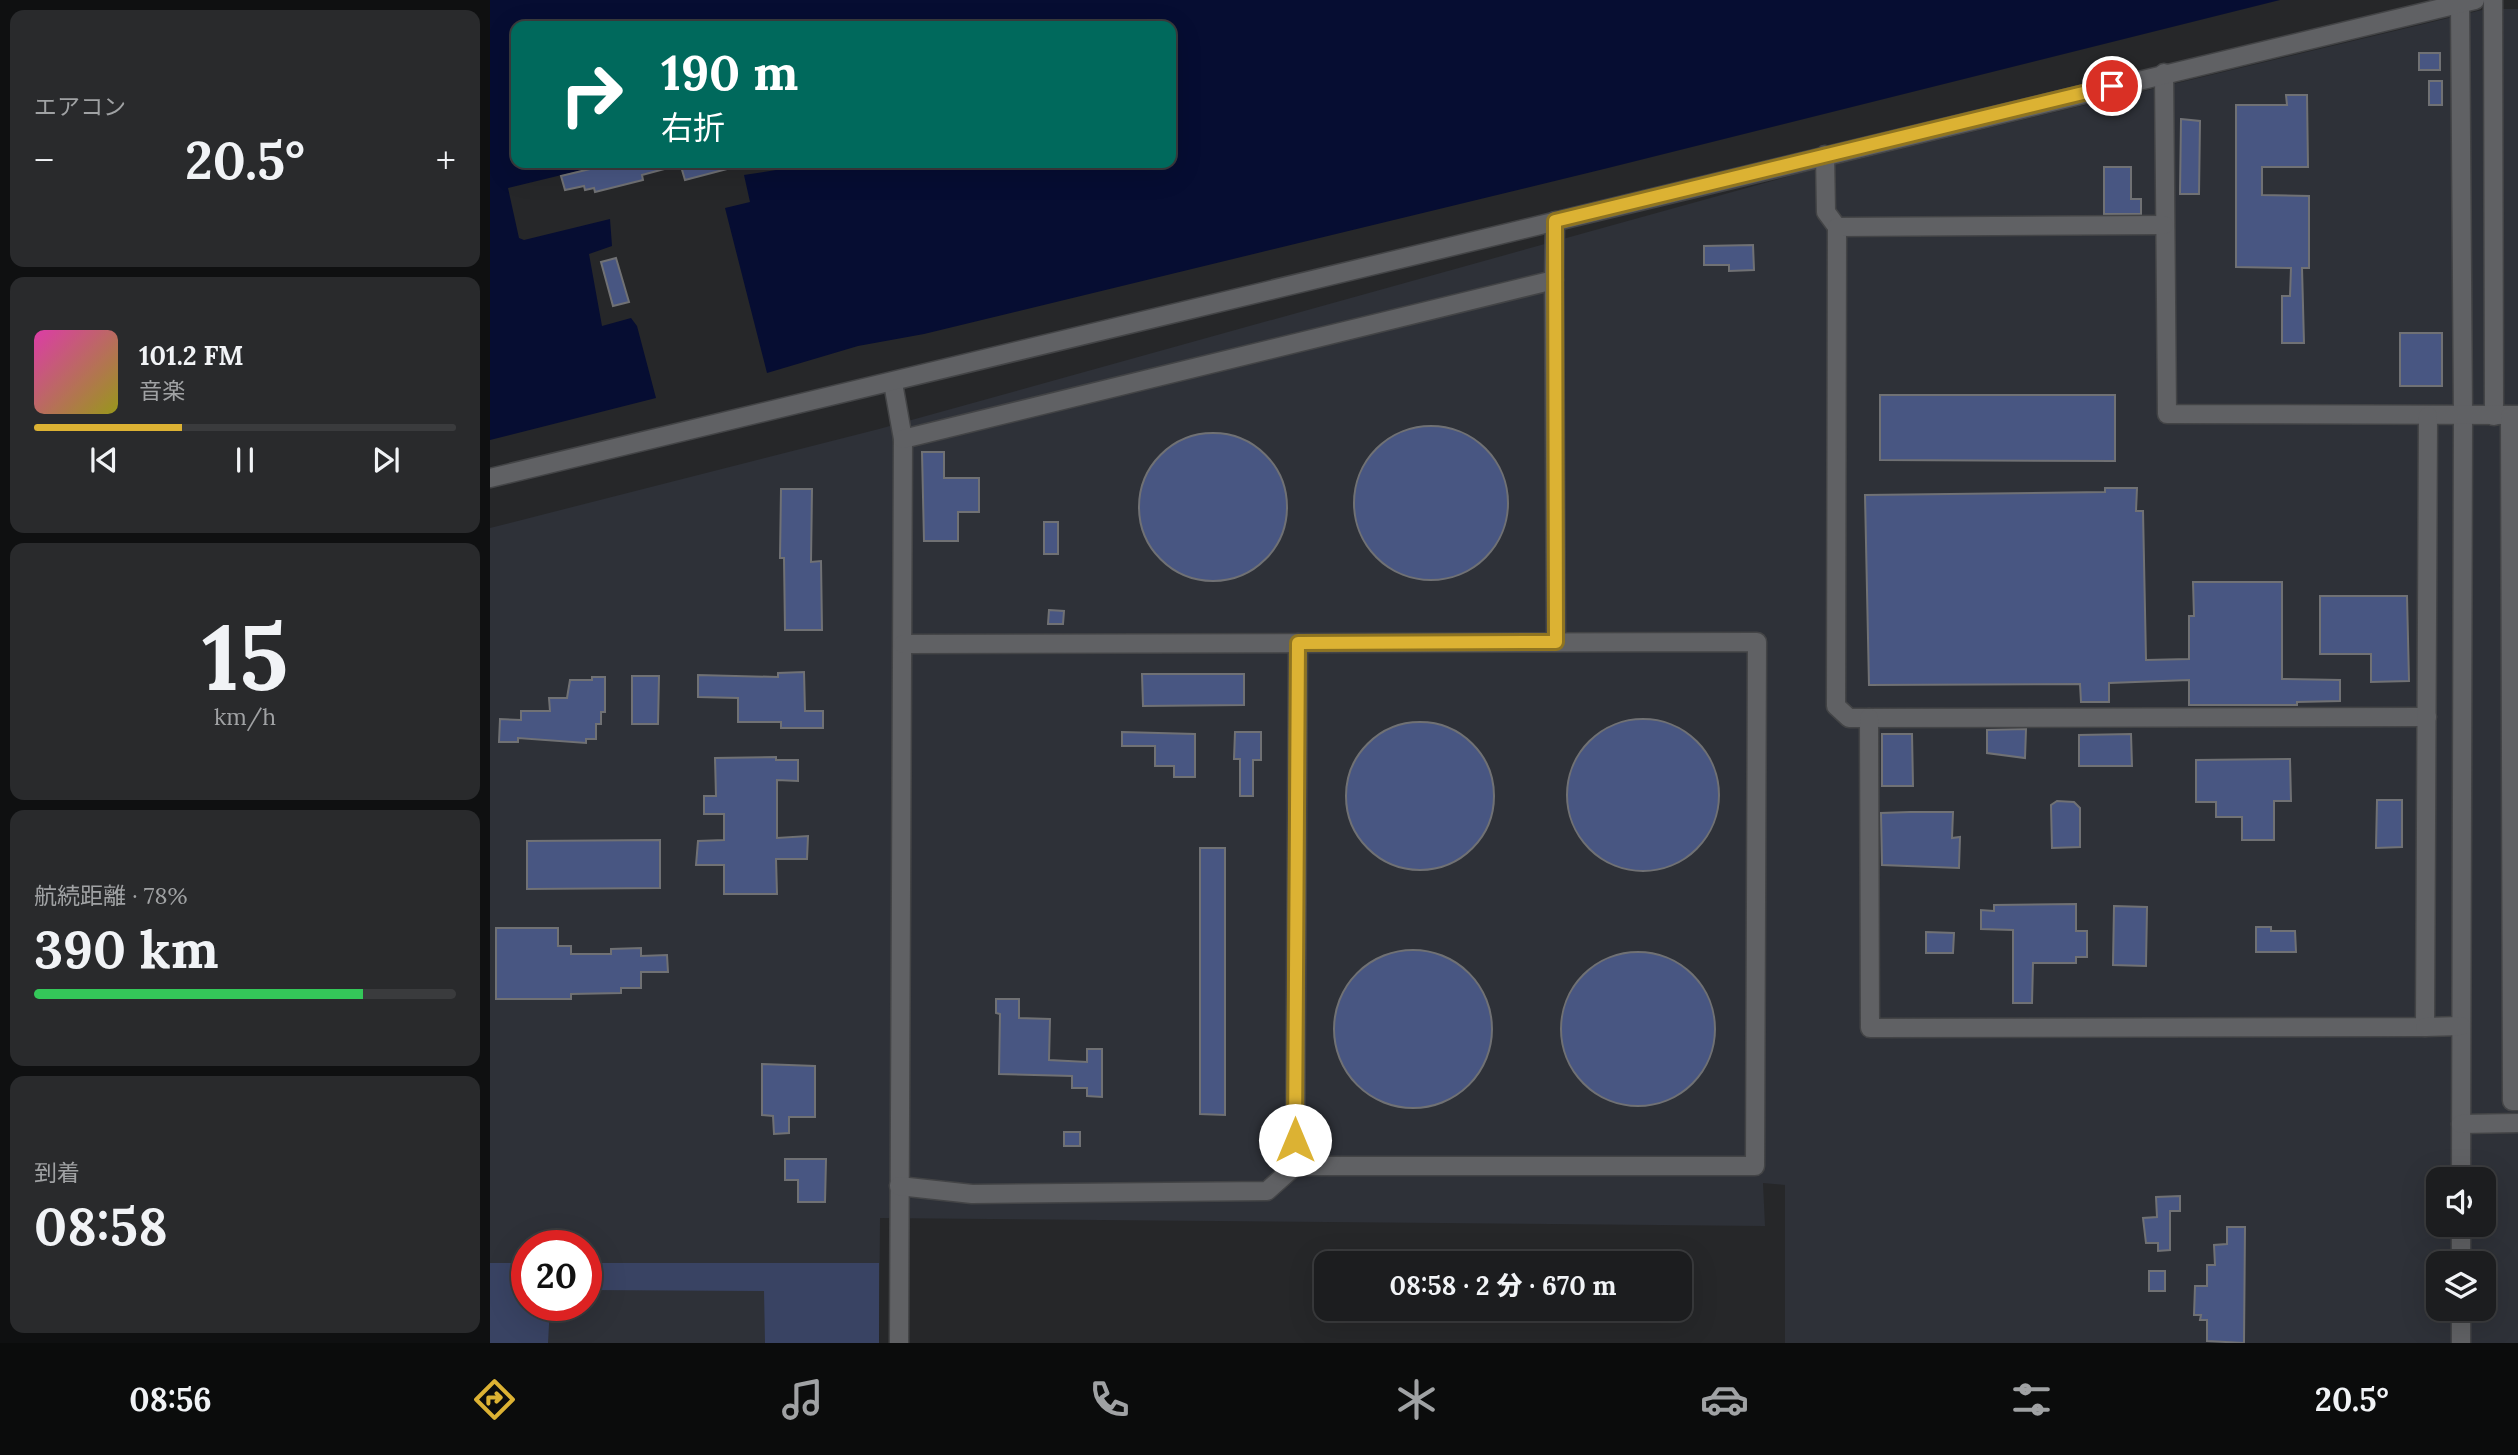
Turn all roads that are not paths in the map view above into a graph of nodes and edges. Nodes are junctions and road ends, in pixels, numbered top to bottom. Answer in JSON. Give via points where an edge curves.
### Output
{"nodes":[{"id":1,"x":2493,"y":0,"type":"edge"},
{"id":2,"x":2468,"y":1,"type":"edge"},
{"id":3,"x":2164,"y":73,"type":"junction"},
{"id":4,"x":1825,"y":155,"type":"junction"},
{"id":5,"x":1555,"y":221,"type":"junction"},
{"id":6,"x":2164,"y":225,"type":"junction"},
{"id":7,"x":1837,"y":227,"type":"junction"},
{"id":8,"x":1554,"y":279,"type":"junction"},
{"id":9,"x":893,"y":383,"type":"junction"},
{"id":10,"x":2428,"y":416,"type":"junction"},
{"id":11,"x":2463,"y":416,"type":"junction"},
{"id":12,"x":2508,"y":416,"type":"edge"},
{"id":13,"x":902,"y":439,"type":"junction"},
{"id":14,"x":490,"y":478,"type":"edge"},
{"id":15,"x":1556,"y":642,"type":"junction"},
{"id":16,"x":903,"y":643,"type":"junction"},
{"id":17,"x":1298,"y":643,"type":"junction"},
{"id":18,"x":2427,"y":717,"type":"junction"},
{"id":19,"x":1869,"y":718,"type":"junction"},
{"id":20,"x":2516,"y":718,"type":"edge"},
{"id":21,"x":2461,"y":1026,"type":"junction"},
{"id":22,"x":2425,"y":1027,"type":"junction"},
{"id":23,"x":2518,"y":1101,"type":"edge"},
{"id":24,"x":2460,"y":1124,"type":"junction"},
{"id":25,"x":2518,"y":1124,"type":"edge"},
{"id":26,"x":1295,"y":1166,"type":"junction"},
{"id":27,"x":2461,"y":1167,"type":"edge"},
{"id":28,"x":900,"y":1186,"type":"junction"},
{"id":29,"x":2461,"y":1321,"type":"edge"},
{"id":30,"x":900,"y":1343,"type":"edge"},
{"id":31,"x":2461,"y":1343,"type":"edge"}],
"edges":[{"from":1,"to":12,"type":"street"},
{"from":2,"to":3,"type":"street"},
{"from":2,"to":11,"type":"street"},
{"from":3,"to":4,"type":"street"},
{"from":3,"to":6,"type":"street"},
{"from":4,"to":5,"type":"street"},
{"from":4,"to":7,"type":"street","via":[[1826,212]]},
{"from":5,"to":8,"type":"street"},
{"from":5,"to":9,"type":"street"},
{"from":6,"to":7,"type":"street"},
{"from":6,"to":10,"type":"street","via":[[2167,414]]},
{"from":7,"to":19,"type":"street","via":[[1836,706],[1849,718]]},
{"from":8,"to":13,"type":"street"},
{"from":8,"to":15,"type":"street"},
{"from":9,"to":13,"type":"street"},
{"from":9,"to":14,"type":"street"},
{"from":10,"to":11,"type":"street"},
{"from":10,"to":18,"type":"street"},
{"from":11,"to":12,"type":"street"},
{"from":11,"to":21,"type":"street"},
{"from":12,"to":20,"type":"street"},
{"from":13,"to":16,"type":"street"},
{"from":15,"to":17,"type":"street"},
{"from":15,"to":26,"type":"street","via":[[1757,642],[1755,1166]]},
{"from":16,"to":17,"type":"street"},
{"from":16,"to":28,"type":"street"},
{"from":17,"to":26,"type":"street"},
{"from":18,"to":19,"type":"street"},
{"from":18,"to":22,"type":"street"},
{"from":19,"to":22,"type":"street","via":[[1870,1028]]},
{"from":20,"to":23,"type":"street","via":[[2512,1101]]},
{"from":21,"to":22,"type":"street"},
{"from":21,"to":24,"type":"street"},
{"from":24,"to":25,"type":"street"},
{"from":24,"to":27,"type":"street"},
{"from":26,"to":28,"type":"street","via":[[1267,1191],[972,1194]]},
{"from":28,"to":30,"type":"street"},
{"from":29,"to":31,"type":"street"}]}
